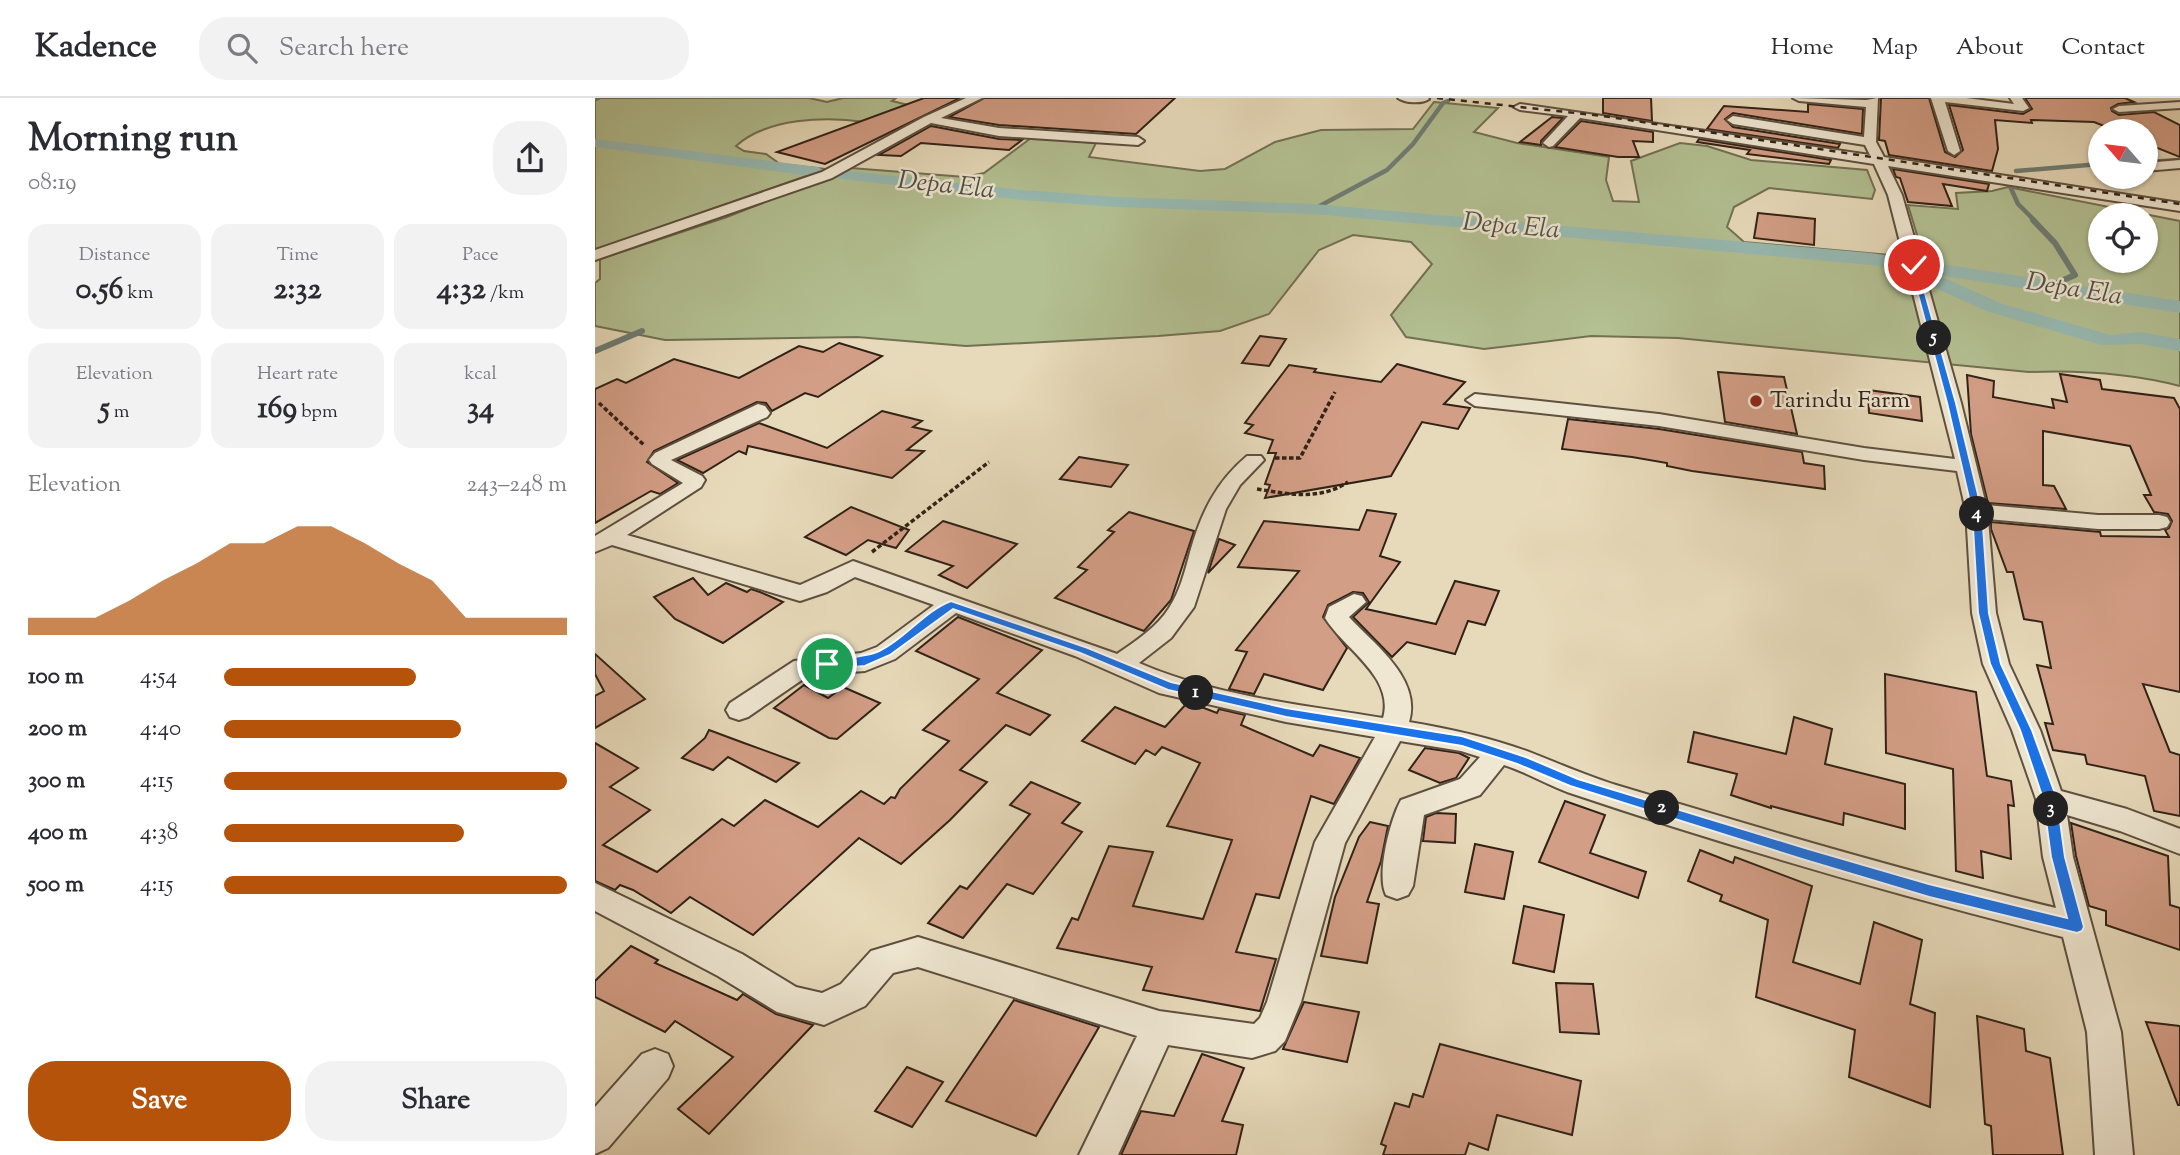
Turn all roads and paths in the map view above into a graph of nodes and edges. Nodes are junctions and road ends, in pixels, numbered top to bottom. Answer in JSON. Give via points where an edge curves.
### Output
{"nodes":[{"id":1,"x":976,"y":98,"type":"edge"},
{"id":2,"x":1404,"y":98,"type":"edge"},
{"id":3,"x":1799,"y":98,"type":"edge"},
{"id":4,"x":1423,"y":99,"type":"edge"},
{"id":5,"x":1937,"y":99,"type":"edge"},
{"id":6,"x":1872,"y":101,"type":"edge"},
{"id":7,"x":2180,"y":105,"type":"edge"},
{"id":8,"x":1520,"y":107,"type":"dead end"},
{"id":9,"x":2023,"y":108,"type":"edge"},
{"id":10,"x":2119,"y":109,"type":"dead end"},
{"id":11,"x":1577,"y":114,"type":"junction"},
{"id":12,"x":928,"y":119,"type":"junction"},
{"id":13,"x":1733,"y":120,"type":"dead end"},
{"id":14,"x":1138,"y":141,"type":"dead end"},
{"id":15,"x":1549,"y":142,"type":"dead end"},
{"id":16,"x":1870,"y":142,"type":"junction"},
{"id":17,"x":1954,"y":151,"type":"dead end"},
{"id":18,"x":1880,"y":162,"type":"junction"},
{"id":19,"x":2180,"y":164,"type":"edge"},
{"id":20,"x":2158,"y":166,"type":"edge"},
{"id":21,"x":2180,"y":207,"type":"edge"},
{"id":22,"x":595,"y":255,"type":"edge"},
{"id":23,"x":1335,"y":392,"type":"dead end"},
{"id":24,"x":1475,"y":400,"type":"dead end"},
{"id":25,"x":599,"y":403,"type":"dead end"},
{"id":26,"x":758,"y":410,"type":"dead end"},
{"id":27,"x":662,"y":457,"type":"junction"},
{"id":28,"x":1254,"y":460,"type":"joint"},
{"id":29,"x":989,"y":462,"type":"dead end"},
{"id":30,"x":1966,"y":466,"type":"junction"},
{"id":31,"x":1348,"y":482,"type":"dead end"},
{"id":32,"x":1229,"y":485,"type":"junction"},
{"id":33,"x":1977,"y":511,"type":"junction"},
{"id":34,"x":2159,"y":522,"type":"dead end"},
{"id":35,"x":602,"y":541,"type":"edge"},
{"id":36,"x":853,"y":568,"type":"junction"},
{"id":37,"x":1354,"y":602,"type":"dead end"},
{"id":38,"x":951,"y":604,"type":"junction"},
{"id":39,"x":1119,"y":665,"type":"junction"},
{"id":40,"x":739,"y":710,"type":"dead end"},
{"id":41,"x":1392,"y":731,"type":"junction"},
{"id":42,"x":1497,"y":752,"type":"junction"},
{"id":43,"x":2050,"y":799,"type":"junction"},
{"id":44,"x":2180,"y":842,"type":"edge"},
{"id":45,"x":1397,"y":886,"type":"dead end"},
{"id":46,"x":595,"y":896,"type":"edge"},
{"id":47,"x":2077,"y":927,"type":"junction"},
{"id":48,"x":1159,"y":1027,"type":"junction"},
{"id":49,"x":655,"y":1066,"type":"dead end"},
{"id":50,"x":595,"y":1135,"type":"edge"},
{"id":51,"x":1098,"y":1155,"type":"edge"},
{"id":52,"x":2114,"y":1155,"type":"edge"}],
"edges":[{"from":1,"to":12,"type":"street"},
{"from":2,"to":4,"type":"street"},
{"from":3,"to":6,"type":"street"},
{"from":5,"to":9,"type":"street"},
{"from":5,"to":17,"type":"street"},
{"from":6,"to":16,"type":"street"},
{"from":7,"to":10,"type":"street"},
{"from":8,"to":11,"type":"street"},
{"from":11,"to":15,"type":"street"},
{"from":11,"to":18,"type":"street"},
{"from":12,"to":14,"type":"street","via":[[999,132]]},
{"from":12,"to":22,"type":"street","via":[[827,175]]},
{"from":13,"to":16,"type":"street"},
{"from":16,"to":18,"type":"street"},
{"from":18,"to":21,"type":"street"},
{"from":18,"to":30,"type":"street","via":[[1895,195]]},
{"from":19,"to":20,"type":"street"},
{"from":23,"to":28,"type":"path","via":[[1300,458]]},
{"from":24,"to":30,"type":"street","via":[[1658,420]]},
{"from":25,"to":27,"type":"path","via":[[631,436]]},
{"from":26,"to":27,"type":"street","via":[[760,414]]},
{"from":27,"to":35,"type":"street","via":[[663,464],[695,480],[691,487]]},
{"from":28,"to":32,"type":"street"},
{"from":29,"to":36,"type":"path"},
{"from":30,"to":33,"type":"street"},
{"from":31,"to":32,"type":"path","via":[[1325,496]]},
{"from":32,"to":39,"type":"street","via":[[1181,608],[1155,640]]},
{"from":33,"to":34,"type":"street","via":[[2098,522]]},
{"from":33,"to":43,"type":"street","via":[[1984,613],[1996,664]]},
{"from":35,"to":36,"type":"street","via":[[800,593]]},
{"from":36,"to":38,"type":"street"},
{"from":37,"to":41,"type":"street","via":[[1336,618],[1393,684],[1400,701]]},
{"from":38,"to":39,"type":"street"},
{"from":38,"to":40,"type":"street","via":[[886,653],[865,662],[803,667]]},
{"from":39,"to":41,"type":"street","via":[[1188,691]]},
{"from":41,"to":42,"type":"street","via":[[1425,733]]},
{"from":41,"to":48,"type":"street","via":[[1330,842],[1273,1029],[1263,1039],[1252,1041]]},
{"from":42,"to":45,"type":"street","via":[[1474,785],[1458,795],[1437,797],[1411,808]]},
{"from":42,"to":47,"type":"street","via":[[1574,783],[1805,854]]},
{"from":43,"to":44,"type":"street"},
{"from":43,"to":47,"type":"street","via":[[2058,857]]},
{"from":46,"to":48,"type":"street","via":[[730,965],[789,1001],[824,1009],[853,995],[883,961],[918,952]]},
{"from":47,"to":52,"type":"street","via":[[2104,1032]]},
{"from":48,"to":51,"type":"street"},
{"from":49,"to":50,"type":"street"}]}
